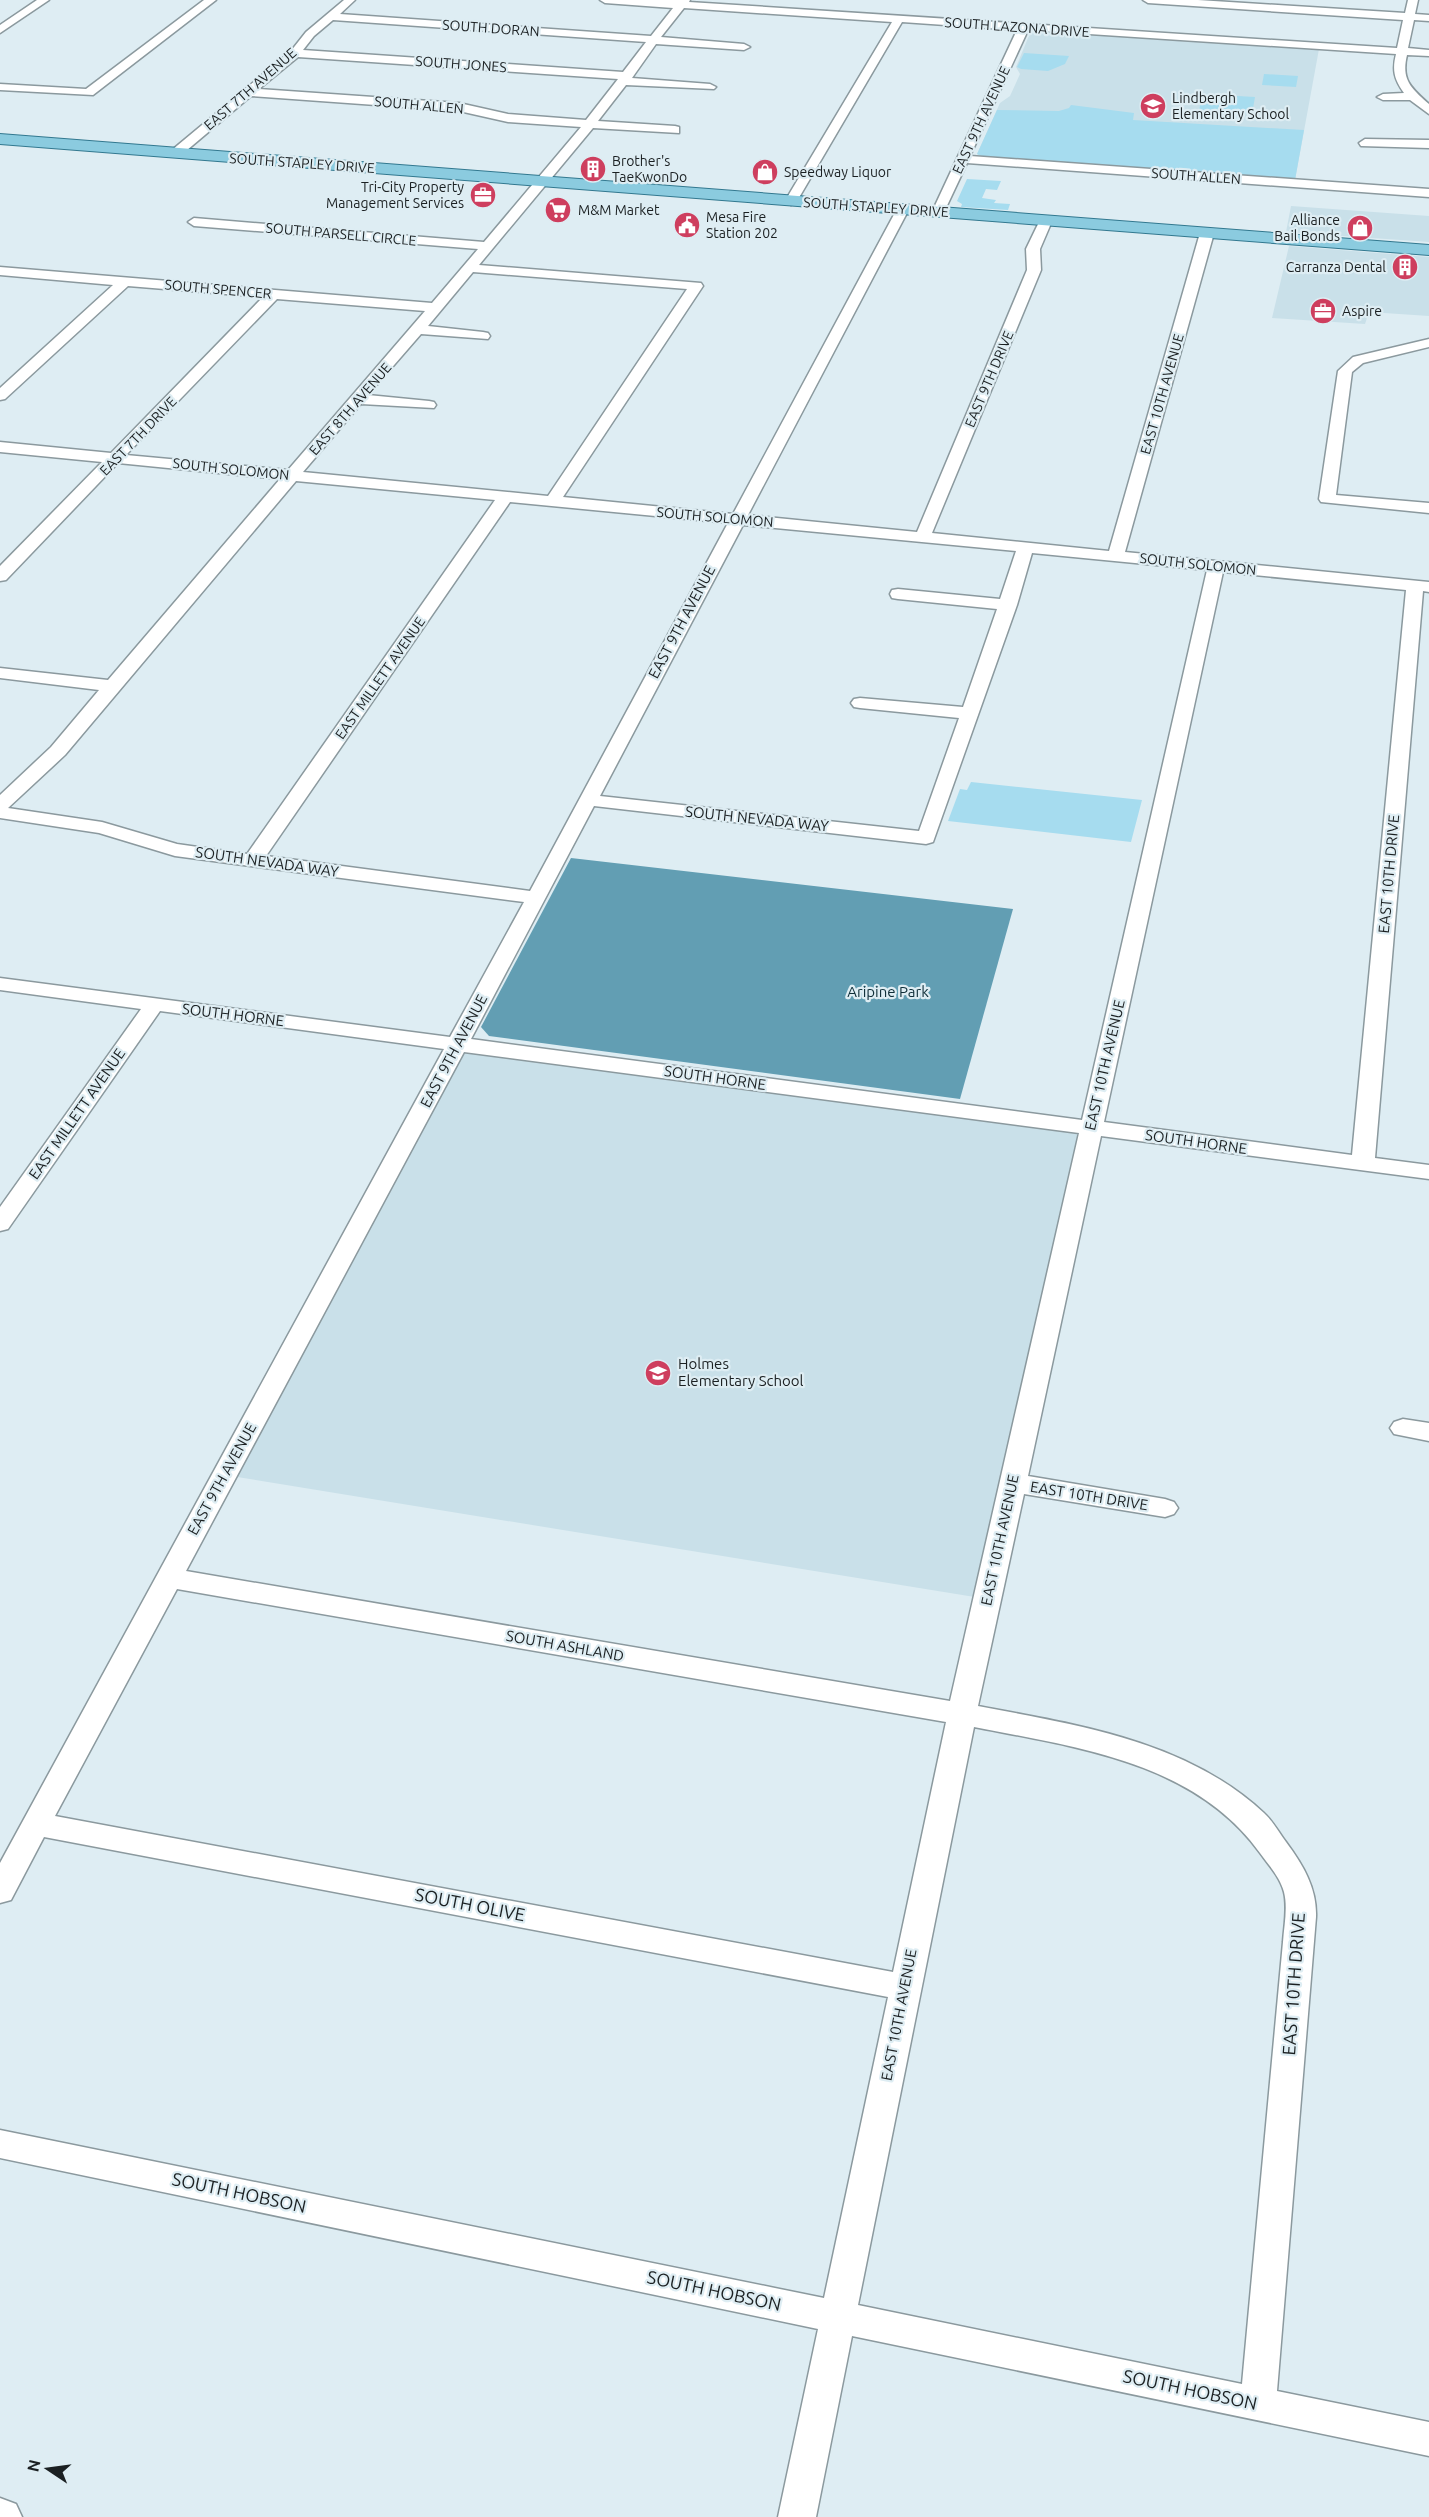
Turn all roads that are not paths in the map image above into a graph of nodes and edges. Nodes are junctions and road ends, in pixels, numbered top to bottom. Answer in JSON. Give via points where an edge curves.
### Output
{"nodes":[{"id":1,"x":44,"y":0,"type":"edge"},
{"id":2,"x":211,"y":0,"type":"edge"},
{"id":3,"x":350,"y":0,"type":"edge"},
{"id":4,"x":604,"y":0,"type":"edge"},
{"id":5,"x":1148,"y":0,"type":"edge"},
{"id":6,"x":1413,"y":0,"type":"edge"},
{"id":7,"x":683,"y":3,"type":"edge"},
{"id":8,"x":1276,"y":4,"type":"edge"},
{"id":9,"x":330,"y":17,"type":"junction"},
{"id":10,"x":1409,"y":17,"type":"junction"},
{"id":11,"x":1429,"y":18,"type":"edge"},
{"id":12,"x":899,"y":19,"type":"junction"},
{"id":13,"x":1024,"y":27,"type":"junction"},
{"id":14,"x":0,"y":30,"type":"edge"},
{"id":15,"x":651,"y":40,"type":"junction"},
{"id":16,"x":744,"y":47,"type":"dead end"},
{"id":17,"x":1402,"y":51,"type":"junction"},
{"id":18,"x":295,"y":53,"type":"junction"},
{"id":19,"x":1429,"y":53,"type":"edge"},
{"id":20,"x":626,"y":79,"type":"junction"},
{"id":21,"x":0,"y":87,"type":"edge"},
{"id":22,"x":710,"y":87,"type":"dead end"},
{"id":23,"x":248,"y":92,"type":"junction"},
{"id":24,"x":1413,"y":96,"type":"junction"},
{"id":25,"x":1383,"y":97,"type":"dead end"},
{"id":26,"x":1429,"y":110,"type":"edge"},
{"id":27,"x":590,"y":124,"type":"junction"},
{"id":28,"x":675,"y":130,"type":"dead end"},
{"id":29,"x":0,"y":139,"type":"edge"},
{"id":30,"x":1365,"y":143,"type":"dead end"},
{"id":31,"x":1429,"y":144,"type":"edge"},
{"id":32,"x":176,"y":153,"type":"junction"},
{"id":33,"x":963,"y":159,"type":"junction"},
{"id":34,"x":542,"y":181,"type":"junction"},
{"id":35,"x":1429,"y":193,"type":"edge"},
{"id":36,"x":791,"y":201,"type":"junction"},
{"id":37,"x":903,"y":209,"type":"junction"},
{"id":38,"x":938,"y":212,"type":"junction"},
{"id":39,"x":1046,"y":221,"type":"junction"},
{"id":40,"x":195,"y":222,"type":"dead end"},
{"id":41,"x":1207,"y":233,"type":"junction"},
{"id":42,"x":488,"y":246,"type":"junction"},
{"id":43,"x":1429,"y":250,"type":"edge"},
{"id":44,"x":469,"y":268,"type":"junction"},
{"id":45,"x":0,"y":271,"type":"edge"},
{"id":46,"x":125,"y":281,"type":"junction"},
{"id":47,"x":274,"y":294,"type":"junction"},
{"id":48,"x":436,"y":308,"type":"junction"},
{"id":49,"x":417,"y":329,"type":"junction"},
{"id":50,"x":483,"y":336,"type":"dead end"},
{"id":51,"x":1429,"y":343,"type":"edge"},
{"id":52,"x":0,"y":396,"type":"edge"},
{"id":53,"x":357,"y":399,"type":"junction"},
{"id":54,"x":429,"y":405,"type":"dead end"},
{"id":55,"x":0,"y":447,"type":"edge"},
{"id":56,"x":117,"y":458,"type":"junction"},
{"id":57,"x":292,"y":475,"type":"junction"},
{"id":58,"x":506,"y":496,"type":"junction"},
{"id":59,"x":553,"y":501,"type":"junction"},
{"id":60,"x":1429,"y":508,"type":"edge"},
{"id":61,"x":738,"y":519,"type":"junction"},
{"id":62,"x":923,"y":536,"type":"junction"},
{"id":63,"x":1026,"y":546,"type":"junction"},
{"id":64,"x":1116,"y":556,"type":"junction"},
{"id":65,"x":1216,"y":566,"type":"junction"},
{"id":66,"x":0,"y":576,"type":"edge"},
{"id":67,"x":1422,"y":586,"type":"edge"},
{"id":68,"x":898,"y":594,"type":"dead end"},
{"id":69,"x":1008,"y":605,"type":"junction"},
{"id":70,"x":0,"y":673,"type":"edge"},
{"id":71,"x":111,"y":686,"type":"junction"},
{"id":72,"x":860,"y":702,"type":"dead end"},
{"id":73,"x":968,"y":713,"type":"junction"},
{"id":74,"x":588,"y":800,"type":"junction"},
{"id":75,"x":0,"y":805,"type":"edge"},
{"id":76,"x":0,"y":812,"type":"edge"},
{"id":77,"x":253,"y":860,"type":"junction"},
{"id":78,"x":536,"y":898,"type":"junction"},
{"id":79,"x":0,"y":984,"type":"edge"},
{"id":80,"x":154,"y":1005,"type":"junction"},
{"id":81,"x":458,"y":1043,"type":"junction"},
{"id":82,"x":1091,"y":1128,"type":"junction"},
{"id":83,"x":1363,"y":1164,"type":"junction"},
{"id":84,"x":1429,"y":1172,"type":"edge"},
{"id":85,"x":0,"y":1224,"type":"edge"},
{"id":86,"x":1403,"y":1428,"type":"dead end"},
{"id":87,"x":1429,"y":1432,"type":"edge"},
{"id":88,"x":1013,"y":1483,"type":"junction"},
{"id":89,"x":1165,"y":1508,"type":"dead end"},
{"id":90,"x":168,"y":1578,"type":"junction"},
{"id":91,"x":962,"y":1714,"type":"junction"},
{"id":92,"x":36,"y":1824,"type":"junction"},
{"id":93,"x":0,"y":1891,"type":"edge"},
{"id":94,"x":904,"y":1987,"type":"junction"},
{"id":95,"x":0,"y":2144,"type":"edge"},
{"id":96,"x":838,"y":2317,"type":"junction"},
{"id":97,"x":1258,"y":2404,"type":"junction"},
{"id":98,"x":1429,"y":2439,"type":"edge"},
{"id":99,"x":797,"y":2517,"type":"edge"}],
"edges":[{"from":1,"to":14,"type":"street"},
{"from":2,"to":21,"type":"street","via":[[89,93]]},
{"from":3,"to":9,"type":"street","name":"EAST 7TH AVENUE"},
{"from":4,"to":7,"type":"street","name":"SOUTH LAZONA DRIVE"},
{"from":5,"to":8,"type":"street"},
{"from":6,"to":10,"type":"street"},
{"from":7,"to":12,"type":"street","name":"SOUTH LAZONA DRIVE"},
{"from":7,"to":15,"type":"street","name":"EAST 8TH AVENUE"},
{"from":8,"to":10,"type":"street"},
{"from":9,"to":15,"type":"street","name":"SOUTH DORAN"},
{"from":9,"to":18,"type":"street","name":"EAST 7TH AVENUE"},
{"from":10,"to":11,"type":"street"},
{"from":10,"to":17,"type":"street"},
{"from":12,"to":13,"type":"street","name":"SOUTH LAZONA DRIVE"},
{"from":12,"to":36,"type":"street"},
{"from":13,"to":17,"type":"street","name":"SOUTH LAZONA DRIVE"},
{"from":13,"to":33,"type":"street","name":"EAST 9TH AVENUE"},
{"from":15,"to":16,"type":"street","name":"SOUTH DORAN"},
{"from":15,"to":20,"type":"street","name":"EAST 8TH AVENUE"},
{"from":17,"to":19,"type":"street","name":"SOUTH LAZONA DRIVE"},
{"from":17,"to":24,"type":"street","via":[[1400,80]]},
{"from":18,"to":20,"type":"street","name":"SOUTH JONES"},
{"from":18,"to":23,"type":"street","name":"EAST 7TH AVENUE"},
{"from":20,"to":22,"type":"street","name":"SOUTH JONES"},
{"from":20,"to":27,"type":"street","name":"EAST 8TH AVENUE"},
{"from":23,"to":27,"type":"street","name":"SOUTH ALLEN","via":[[459,107],[508,118]]},
{"from":23,"to":32,"type":"street","name":"EAST 7TH AVENUE"},
{"from":24,"to":25,"type":"street"},
{"from":24,"to":26,"type":"street"},
{"from":27,"to":28,"type":"street","name":"SOUTH ALLEN"},
{"from":27,"to":34,"type":"street","name":"EAST 8TH AVENUE"},
{"from":29,"to":32,"type":"main road","name":"SOUTH STAPLEY DRIVE"},
{"from":30,"to":31,"type":"street"},
{"from":32,"to":34,"type":"main road","name":"SOUTH STAPLEY DRIVE"},
{"from":33,"to":35,"type":"street","name":"SOUTH ALLEN"},
{"from":33,"to":38,"type":"street","name":"EAST 9TH AVENUE"},
{"from":34,"to":36,"type":"main road","name":"SOUTH STAPLEY DRIVE"},
{"from":34,"to":42,"type":"street","name":"EAST 8TH AVENUE"},
{"from":36,"to":37,"type":"main road","name":"SOUTH STAPLEY DRIVE"},
{"from":37,"to":38,"type":"main road","name":"SOUTH STAPLEY DRIVE"},
{"from":37,"to":61,"type":"street","name":"EAST 9TH AVENUE"},
{"from":38,"to":39,"type":"main road","name":"SOUTH STAPLEY DRIVE"},
{"from":39,"to":41,"type":"main road","name":"SOUTH STAPLEY DRIVE"},
{"from":39,"to":62,"type":"street","name":"EAST 9TH DRIVE","via":[[1033,249],[1034,270]]},
{"from":40,"to":42,"type":"street","name":"SOUTH PARSELL CIRCLE"},
{"from":41,"to":43,"type":"main road","name":"SOUTH STAPLEY DRIVE"},
{"from":41,"to":64,"type":"street","name":"EAST 10TH AVENUE"},
{"from":42,"to":44,"type":"street","name":"EAST 8TH AVENUE"},
{"from":44,"to":48,"type":"street","name":"EAST 8TH AVENUE"},
{"from":44,"to":59,"type":"street","via":[[696,286]]},
{"from":45,"to":46,"type":"street","name":"SOUTH SPENCER"},
{"from":46,"to":47,"type":"street","name":"SOUTH SPENCER"},
{"from":46,"to":52,"type":"street"},
{"from":47,"to":48,"type":"street","name":"SOUTH SPENCER"},
{"from":47,"to":56,"type":"street","name":"EAST 7TH DRIVE"},
{"from":48,"to":49,"type":"street","name":"EAST 8TH AVENUE"},
{"from":49,"to":50,"type":"street"},
{"from":49,"to":53,"type":"street","name":"EAST 8TH AVENUE"},
{"from":51,"to":60,"type":"street","via":[[1358,360],[1345,371],[1327,499]]},
{"from":53,"to":54,"type":"street"},
{"from":53,"to":57,"type":"street","name":"EAST 8TH AVENUE"},
{"from":55,"to":56,"type":"street","name":"SOUTH SOLOMON"},
{"from":56,"to":57,"type":"street","name":"SOUTH SOLOMON"},
{"from":56,"to":66,"type":"street","name":"EAST 7TH DRIVE"},
{"from":57,"to":58,"type":"street","name":"SOUTH SOLOMON"},
{"from":57,"to":71,"type":"street","name":"EAST 8TH AVENUE"},
{"from":58,"to":59,"type":"street","name":"SOUTH SOLOMON"},
{"from":58,"to":77,"type":"street","name":"EAST MILLETT AVENUE"},
{"from":59,"to":61,"type":"street","name":"SOUTH SOLOMON"},
{"from":61,"to":62,"type":"street","name":"SOUTH SOLOMON"},
{"from":61,"to":74,"type":"street","name":"EAST 9TH AVENUE"},
{"from":62,"to":63,"type":"street","name":"SOUTH SOLOMON"},
{"from":63,"to":64,"type":"street","name":"SOUTH SOLOMON"},
{"from":63,"to":69,"type":"street"},
{"from":64,"to":65,"type":"street","name":"SOUTH SOLOMON"},
{"from":65,"to":67,"type":"street","name":"SOUTH SOLOMON"},
{"from":65,"to":82,"type":"street","name":"EAST 10TH AVENUE"},
{"from":67,"to":83,"type":"street","name":"EAST 10TH DRIVE"},
{"from":68,"to":69,"type":"street"},
{"from":69,"to":73,"type":"street"},
{"from":70,"to":71,"type":"street"},
{"from":71,"to":75,"type":"street","name":"EAST 8TH AVENUE","via":[[57,751]]},
{"from":72,"to":73,"type":"street"},
{"from":73,"to":74,"type":"street","name":"SOUTH NEVADA WAY","via":[[926,838]]},
{"from":74,"to":78,"type":"street","name":"EAST 9TH AVENUE"},
{"from":76,"to":77,"type":"street","name":"SOUTH NEVADA WAY","via":[[102,828],[175,850]]},
{"from":77,"to":78,"type":"street","name":"SOUTH NEVADA WAY"},
{"from":78,"to":81,"type":"street","name":"EAST 9TH AVENUE"},
{"from":79,"to":80,"type":"street","name":"SOUTH HORNE"},
{"from":80,"to":81,"type":"street","name":"SOUTH HORNE"},
{"from":80,"to":85,"type":"street","name":"EAST MILLETT AVENUE"},
{"from":81,"to":82,"type":"street","name":"SOUTH HORNE"},
{"from":81,"to":90,"type":"street","name":"EAST 9TH AVENUE"},
{"from":82,"to":83,"type":"street","name":"SOUTH HORNE"},
{"from":82,"to":88,"type":"street","name":"EAST 10TH AVENUE"},
{"from":83,"to":84,"type":"street","name":"SOUTH HORNE"},
{"from":86,"to":87,"type":"street"},
{"from":88,"to":89,"type":"street","name":"EAST 10TH DRIVE"},
{"from":88,"to":91,"type":"street","name":"EAST 10TH AVENUE"},
{"from":90,"to":91,"type":"street","name":"SOUTH ASHLAND"},
{"from":90,"to":92,"type":"street","name":"EAST 9TH AVENUE"},
{"from":91,"to":94,"type":"street","name":"EAST 10TH AVENUE"},
{"from":91,"to":97,"type":"street","name":"EAST 10TH DRIVE","via":[[1093,1739],[1168,1765],[1228,1797],[1272,1842],[1299,1892],[1299,1942]]},
{"from":92,"to":93,"type":"street","name":"EAST 9TH AVENUE"},
{"from":92,"to":94,"type":"street","name":"SOUTH OLIVE"},
{"from":94,"to":96,"type":"street","name":"EAST 10TH AVENUE"},
{"from":95,"to":96,"type":"street","name":"SOUTH HOBSON"},
{"from":96,"to":97,"type":"street","name":"SOUTH HOBSON"},
{"from":96,"to":99,"type":"street","name":"EAST 10TH AVENUE"},
{"from":97,"to":98,"type":"street","name":"SOUTH HOBSON"}]}
